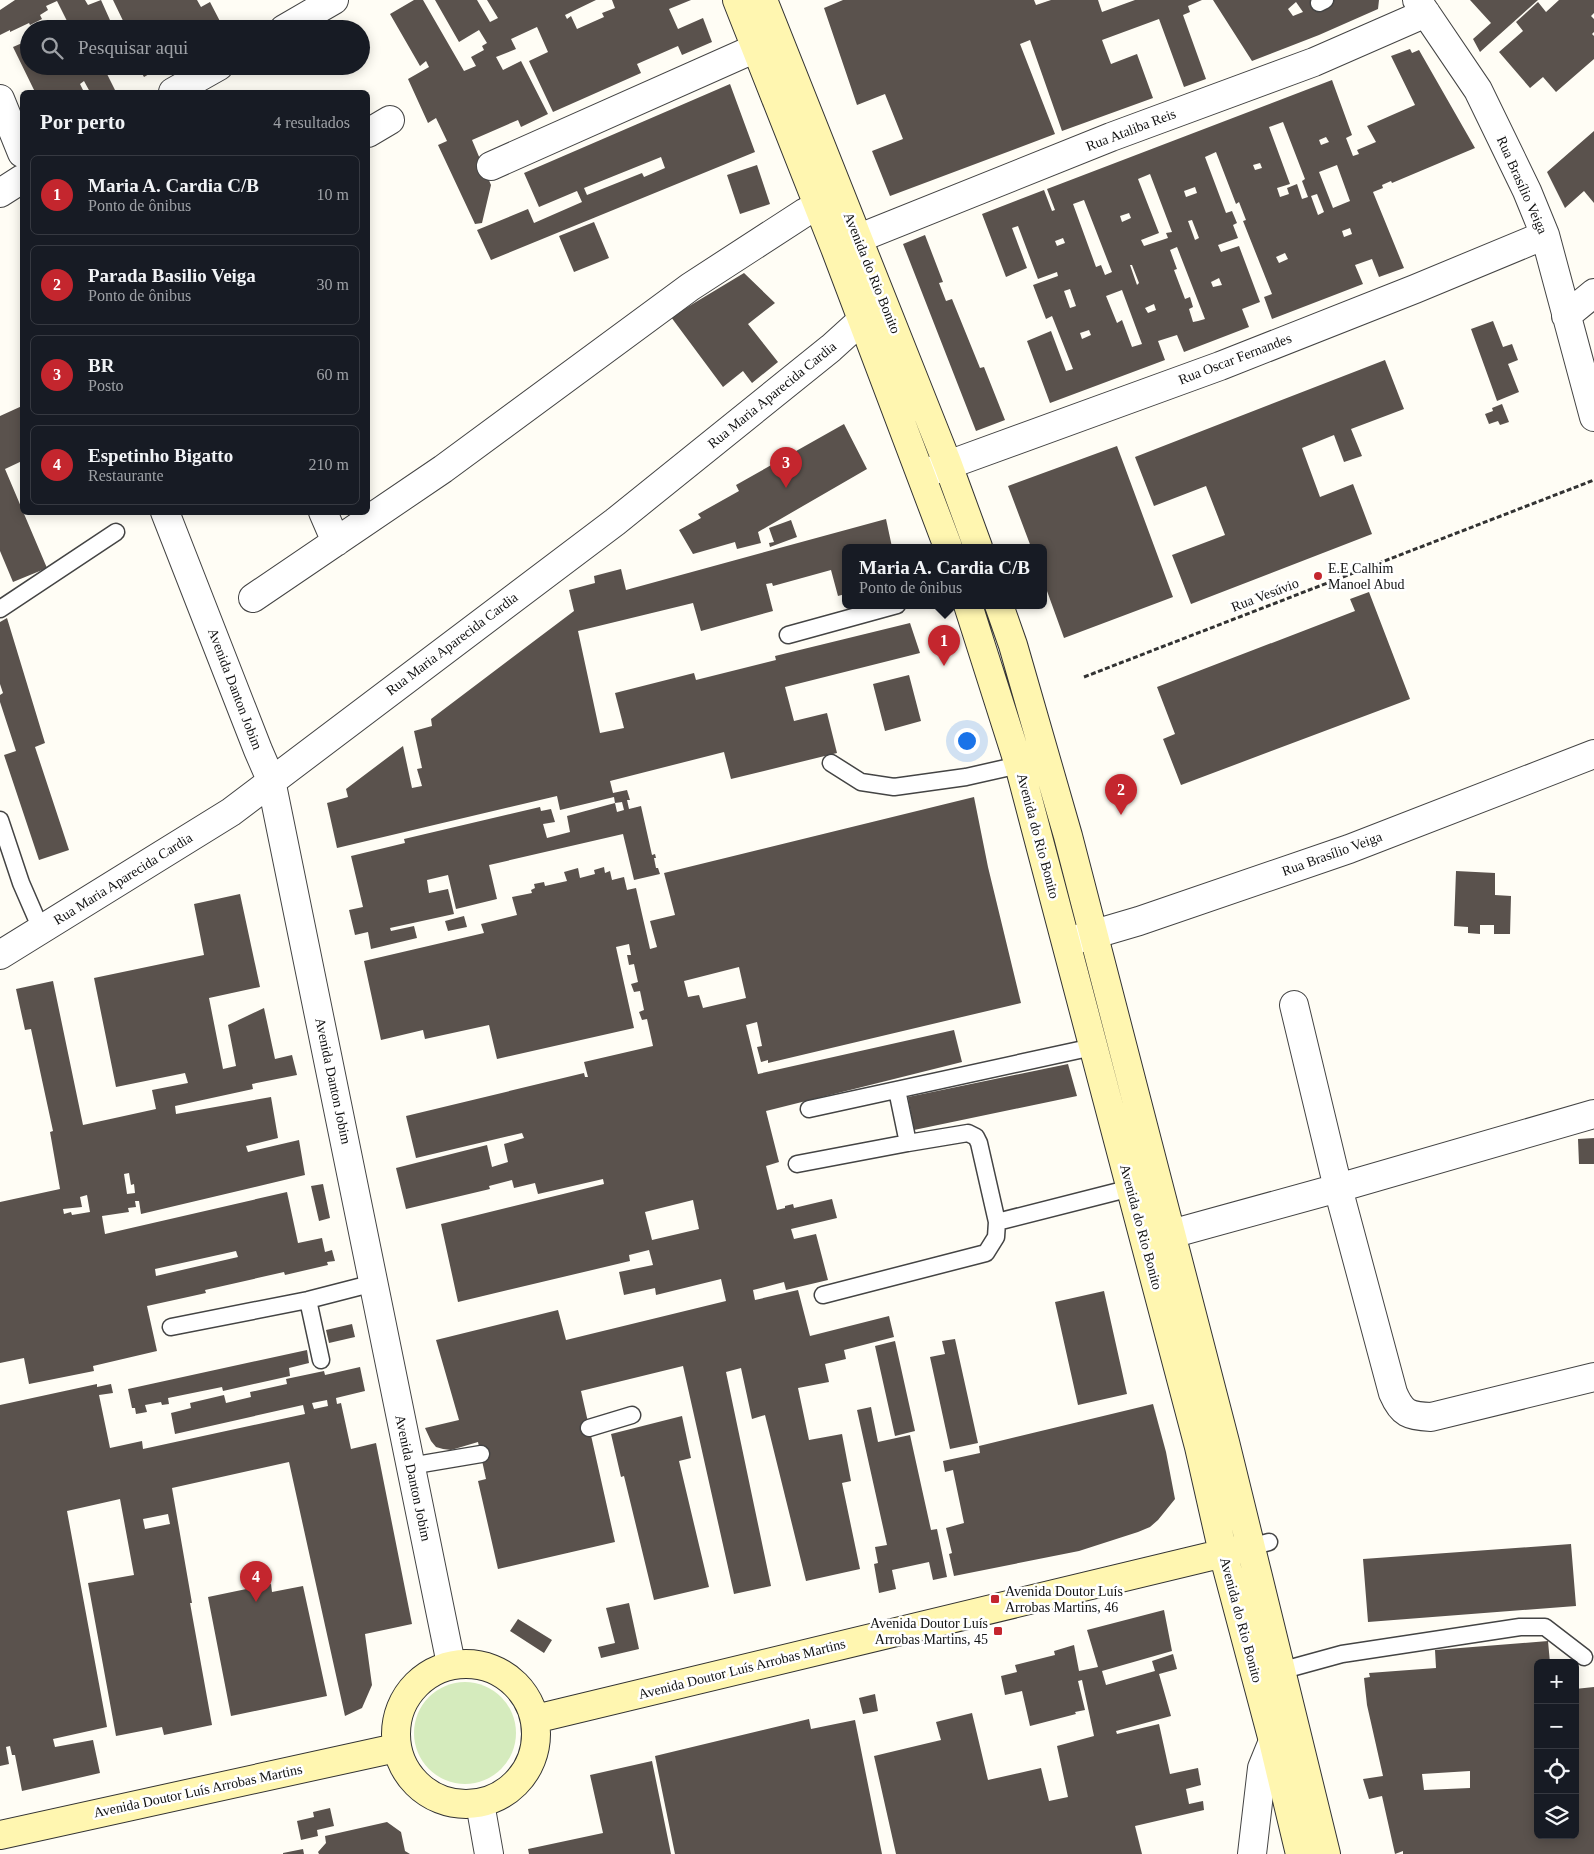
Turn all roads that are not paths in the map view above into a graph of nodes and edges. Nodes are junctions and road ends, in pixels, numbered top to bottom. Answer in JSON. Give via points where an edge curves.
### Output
{"nodes":[{"id":1,"x":334,"y":0,"type":"edge"},
{"id":2,"x":749,"y":2,"type":"edge"},
{"id":3,"x":1422,"y":6,"type":"edge"},
{"id":4,"x":300,"y":20,"type":"edge"},
{"id":5,"x":756,"y":48,"type":"junction"},
{"id":6,"x":203,"y":75,"type":"edge"},
{"id":7,"x":177,"y":90,"type":"edge"},
{"id":8,"x":0,"y":99,"type":"edge"},
{"id":9,"x":20,"y":148,"type":"edge"},
{"id":10,"x":491,"y":166,"type":"dead end"},
{"id":11,"x":20,"y":180,"type":"edge"},
{"id":12,"x":0,"y":192,"type":"edge"},
{"id":13,"x":830,"y":200,"type":"junction"},
{"id":14,"x":1545,"y":235,"type":"junction"},
{"id":15,"x":847,"y":242,"type":"junction"},
{"id":16,"x":1594,"y":293,"type":"edge"},
{"id":17,"x":874,"y":312,"type":"junction"},
{"id":18,"x":1566,"y":316,"type":"junction"},
{"id":19,"x":1594,"y":417,"type":"edge"},
{"id":20,"x":948,"y":465,"type":"junction"},
{"id":21,"x":922,"y":475,"type":"junction"},
{"id":22,"x":166,"y":515,"type":"edge"},
{"id":23,"x":324,"y":515,"type":"edge"},
{"id":24,"x":116,"y":532,"type":"dead end"},
{"id":25,"x":336,"y":542,"type":"junction"},
{"id":26,"x":947,"y":544,"type":"edge"},
{"id":27,"x":977,"y":544,"type":"edge"},
{"id":28,"x":253,"y":598,"type":"dead end"},
{"id":29,"x":0,"y":609,"type":"edge"},
{"id":30,"x":882,"y":609,"type":"edge"},
{"id":31,"x":969,"y":609,"type":"edge"},
{"id":32,"x":1000,"y":609,"type":"edge"},
{"id":33,"x":788,"y":635,"type":"dead end"},
{"id":34,"x":1594,"y":754,"type":"edge"},
{"id":35,"x":831,"y":763,"type":"dead end"},
{"id":36,"x":1020,"y":765,"type":"junction"},
{"id":37,"x":271,"y":780,"type":"junction"},
{"id":38,"x":0,"y":820,"type":"edge"},
{"id":39,"x":41,"y":930,"type":"junction"},
{"id":40,"x":1094,"y":935,"type":"junction"},
{"id":41,"x":1066,"y":942,"type":"junction"},
{"id":42,"x":0,"y":955,"type":"edge"},
{"id":43,"x":1294,"y":1005,"type":"dead end"},
{"id":44,"x":1094,"y":1047,"type":"junction"},
{"id":45,"x":897,"y":1090,"type":"junction"},
{"id":46,"x":809,"y":1109,"type":"dead end"},
{"id":47,"x":1594,"y":1114,"type":"edge"},
{"id":48,"x":908,"y":1143,"type":"junction"},
{"id":49,"x":797,"y":1164,"type":"dead end"},
{"id":50,"x":1131,"y":1188,"type":"junction"},
{"id":51,"x":1338,"y":1188,"type":"junction"},
{"id":52,"x":997,"y":1222,"type":"junction"},
{"id":53,"x":1171,"y":1234,"type":"junction"},
{"id":54,"x":374,"y":1283,"type":"junction"},
{"id":55,"x":823,"y":1295,"type":"dead end"},
{"id":56,"x":308,"y":1300,"type":"junction"},
{"id":57,"x":171,"y":1327,"type":"dead end"},
{"id":58,"x":321,"y":1360,"type":"dead end"},
{"id":59,"x":1594,"y":1377,"type":"edge"},
{"id":60,"x":632,"y":1416,"type":"dead end"},
{"id":61,"x":589,"y":1428,"type":"dead end"},
{"id":62,"x":481,"y":1454,"type":"dead end"},
{"id":63,"x":410,"y":1466,"type":"junction"},
{"id":64,"x":1259,"y":1545,"type":"junction"},
{"id":65,"x":1223,"y":1553,"type":"junction"},
{"id":66,"x":1584,"y":1657,"type":"dead end"},
{"id":67,"x":451,"y":1664,"type":"junction"},
{"id":68,"x":1280,"y":1671,"type":"junction"},
{"id":69,"x":535,"y":1719,"type":"junction"},
{"id":70,"x":1274,"y":1741,"type":"junction"},
{"id":71,"x":396,"y":1748,"type":"junction"},
{"id":72,"x":480,"y":1803,"type":"junction"},
{"id":73,"x":0,"y":1835,"type":"edge"},
{"id":74,"x":488,"y":1854,"type":"edge"},
{"id":75,"x":1252,"y":1854,"type":"edge"},
{"id":76,"x":1300,"y":1854,"type":"edge"},
{"id":77,"x":1326,"y":1854,"type":"edge"}],
"edges":[{"from":1,"to":4,"type":"street"},
{"from":2,"to":5,"type":"main road","name":"Avenida do Rio Bonito"},
{"from":2,"to":13,"type":"main road","name":"Avenida do Rio Bonito"},
{"from":3,"to":14,"type":"street","name":"Rua Brasílio Veiga","via":[[1478,90],[1528,191]]},
{"from":3,"to":15,"type":"street","name":"Rua Ataliba Reis","via":[[1314,62],[1111,137]]},
{"from":5,"to":10,"type":"street"},
{"from":5,"to":13,"type":"main road","name":"Avenida do Rio Bonito"},
{"from":6,"to":7,"type":"street"},
{"from":8,"to":9,"type":"street"},
{"from":11,"to":12,"type":"street"},
{"from":13,"to":15,"type":"main road","name":"Avenida do Rio Bonito"},
{"from":13,"to":25,"type":"street","via":[[690,288],[443,469]]},
{"from":14,"to":18,"type":"street","name":"Rua Brasílio Veiga"},
{"from":14,"to":20,"type":"street","name":"Rua Oscar Fernandes","via":[[1220,366]]},
{"from":15,"to":17,"type":"main road","name":"Avenida do Rio Bonito"},
{"from":16,"to":18,"type":"street"},
{"from":17,"to":20,"type":"main road","name":"Avenida do Rio Bonito"},
{"from":17,"to":21,"type":"main road","name":"Avenida do Rio Bonito"},
{"from":17,"to":37,"type":"street","name":"Rua Maria Aparecida Cardia","via":[[615,522]]},
{"from":18,"to":19,"type":"street","name":"Rua Brasílio Veiga"},
{"from":20,"to":21,"type":"street","name":"Rua Oscar Fernandes"},
{"from":20,"to":27,"type":"main road","name":"Avenida do Rio Bonito"},
{"from":21,"to":26,"type":"main road","name":"Avenida do Rio Bonito"},
{"from":22,"to":37,"type":"street","name":"Avenida Danton Jobim"},
{"from":23,"to":25,"type":"street"},
{"from":24,"to":29,"type":"lane"},
{"from":25,"to":28,"type":"street"},
{"from":30,"to":33,"type":"lane"},
{"from":31,"to":36,"type":"main road","name":"Avenida do Rio Bonito"},
{"from":32,"to":40,"type":"main road","name":"Avenida do Rio Bonito"},
{"from":34,"to":40,"type":"street","name":"Rua Brasílio Veiga","via":[[1349,849]]},
{"from":35,"to":36,"type":"lane","via":[[860,782],[894,787],[966,778]]},
{"from":36,"to":41,"type":"main road","name":"Avenida do Rio Bonito"},
{"from":37,"to":39,"type":"street","name":"Rua Maria Aparecida Cardia","via":[[231,812]]},
{"from":37,"to":54,"type":"street","name":"Avenida Danton Jobim"},
{"from":38,"to":39,"type":"lane"},
{"from":39,"to":42,"type":"street","name":"Rua Maria Aparecida Cardia"},
{"from":40,"to":41,"type":"street","name":"Rua Brasílio Veiga"},
{"from":40,"to":53,"type":"main road","name":"Avenida do Rio Bonito"},
{"from":41,"to":44,"type":"main road","name":"Avenida do Rio Bonito"},
{"from":43,"to":51,"type":"street"},
{"from":44,"to":45,"type":"lane"},
{"from":44,"to":50,"type":"main road","name":"Avenida do Rio Bonito"},
{"from":45,"to":46,"type":"lane"},
{"from":45,"to":48,"type":"lane"},
{"from":47,"to":51,"type":"street"},
{"from":48,"to":49,"type":"lane"},
{"from":48,"to":52,"type":"lane","via":[[968,1132],[976,1137]]},
{"from":50,"to":52,"type":"lane"},
{"from":50,"to":65,"type":"main road","name":"Avenida do Rio Bonito","via":[[1199,1446]]},
{"from":51,"to":53,"type":"street"},
{"from":51,"to":59,"type":"street","via":[[1399,1407],[1414,1416],[1431,1417]]},
{"from":52,"to":55,"type":"lane","via":[[996,1237],[986,1253]]},
{"from":53,"to":64,"type":"main road","name":"Avenida do Rio Bonito","via":[[1225,1442]]},
{"from":54,"to":56,"type":"lane"},
{"from":54,"to":63,"type":"street","name":"Avenida Danton Jobim"},
{"from":56,"to":57,"type":"lane"},
{"from":56,"to":58,"type":"lane"},
{"from":60,"to":61,"type":"lane"},
{"from":62,"to":63,"type":"lane"},
{"from":63,"to":67,"type":"street","name":"Avenida Danton Jobim"},
{"from":64,"to":65,"type":"main road","name":"Avenida Doutor Luís Arrobas Martins"},
{"from":64,"to":68,"type":"main road","name":"Avenida do Rio Bonito"},
{"from":65,"to":69,"type":"main road","name":"Avenida Doutor Luís Arrobas Martins"},
{"from":65,"to":70,"type":"main road","name":"Avenida do Rio Bonito"},
{"from":66,"to":68,"type":"lane","via":[[1545,1627],[1520,1627],[1342,1654]]},
{"from":67,"to":69,"type":"main road","via":[[474,1663],[495,1669],[514,1681],[528,1698]]},
{"from":67,"to":71,"type":"main road","via":[[431,1672],[413,1686],[401,1704],[395,1725]]},
{"from":68,"to":77,"type":"main road","name":"Avenida do Rio Bonito"},
{"from":69,"to":72,"type":"main road","via":[[536,1741],[531,1763],[518,1781],[501,1795]]},
{"from":70,"to":75,"type":"street","via":[[1262,1768]]},
{"from":70,"to":76,"type":"main road","name":"Avenida do Rio Bonito"},
{"from":71,"to":72,"type":"main road","via":[[404,1768],[417,1786],[436,1798],[457,1804]]},
{"from":71,"to":73,"type":"main road","name":"Avenida Doutor Luís Arrobas Martins"},
{"from":72,"to":74,"type":"street"}]}
